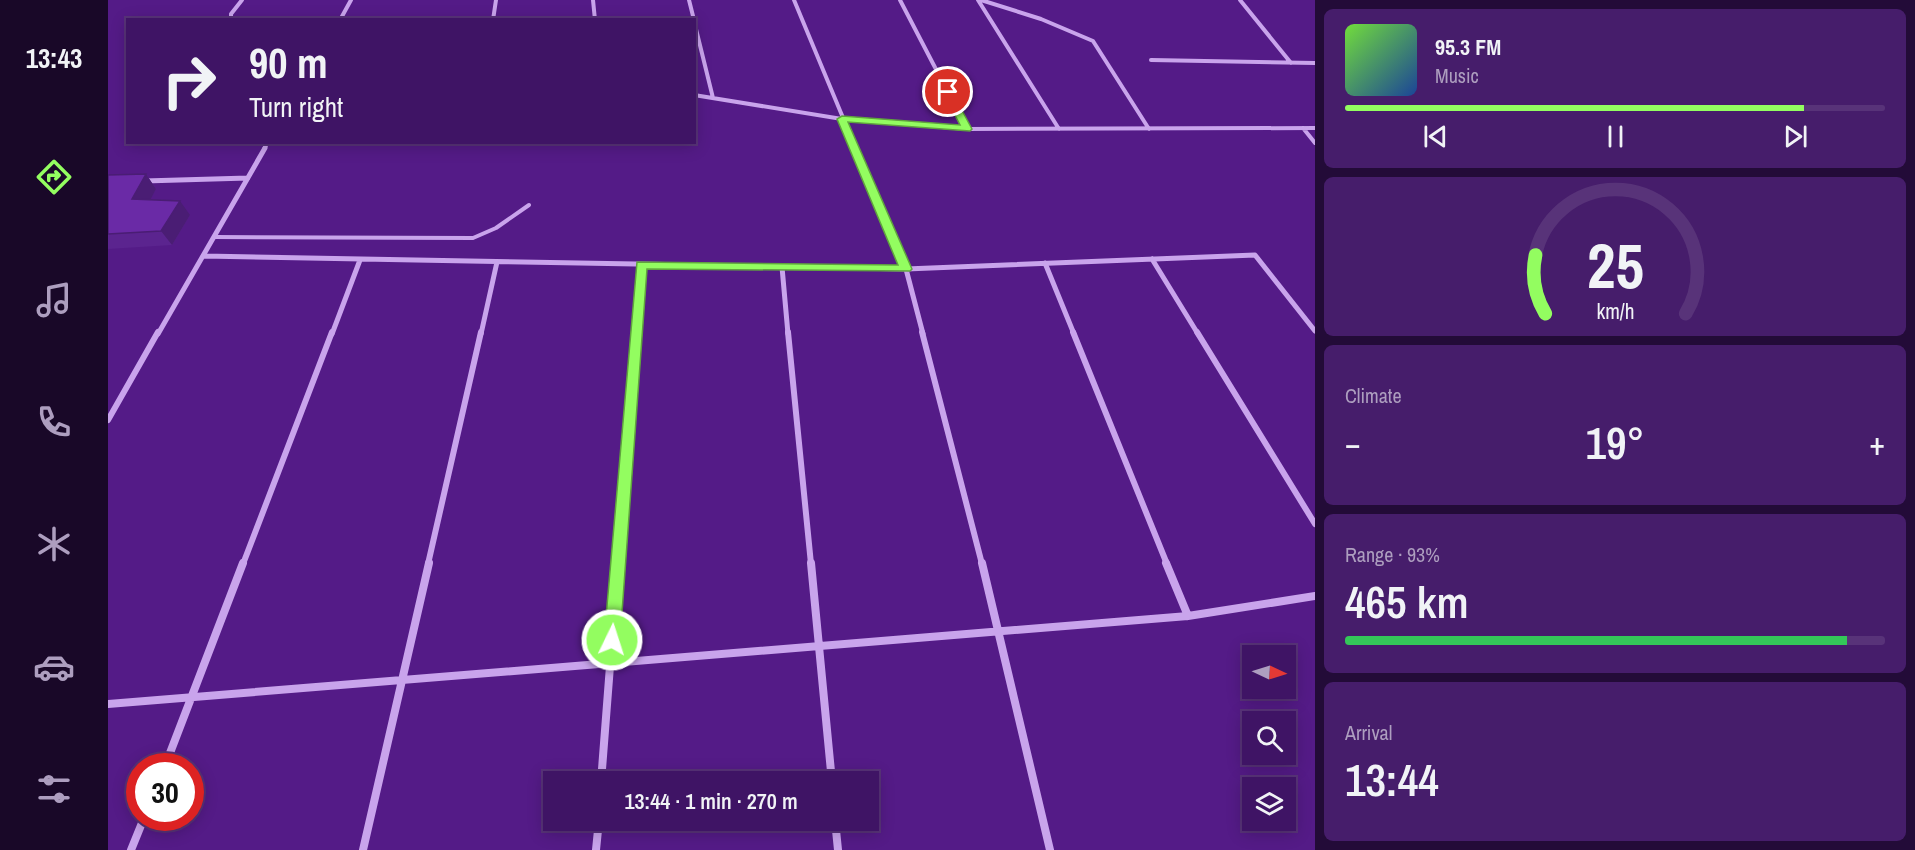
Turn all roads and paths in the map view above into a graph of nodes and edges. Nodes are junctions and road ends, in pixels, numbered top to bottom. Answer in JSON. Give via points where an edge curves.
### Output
{"nodes":[{"id":1,"x":242,"y":0,"type":"edge"},
{"id":2,"x":351,"y":0,"type":"edge"},
{"id":3,"x":496,"y":0,"type":"edge"},
{"id":4,"x":593,"y":0,"type":"edge"},
{"id":5,"x":689,"y":0,"type":"edge"},
{"id":6,"x":794,"y":0,"type":"edge"},
{"id":7,"x":900,"y":0,"type":"edge"},
{"id":8,"x":979,"y":0,"type":"edge"},
{"id":9,"x":1240,"y":0,"type":"edge"},
{"id":10,"x":231,"y":18,"type":"edge"},
{"id":11,"x":341,"y":18,"type":"edge"},
{"id":12,"x":493,"y":18,"type":"edge"},
{"id":13,"x":595,"y":18,"type":"edge"},
{"id":14,"x":694,"y":18,"type":"edge"},
{"id":15,"x":696,"y":28,"type":"edge"},
{"id":16,"x":1151,"y":60,"type":"dead end"},
{"id":17,"x":1292,"y":63,"type":"junction"},
{"id":18,"x":1315,"y":63,"type":"edge"},
{"id":19,"x":696,"y":94,"type":"edge"},
{"id":20,"x":713,"y":98,"type":"junction"},
{"id":21,"x":842,"y":119,"type":"junction"},
{"id":22,"x":1304,"y":128,"type":"junction"},
{"id":23,"x":1315,"y":128,"type":"edge"},
{"id":24,"x":967,"y":129,"type":"junction"},
{"id":25,"x":1059,"y":129,"type":"junction"},
{"id":26,"x":1149,"y":129,"type":"junction"},
{"id":27,"x":1315,"y":143,"type":"edge"},
{"id":28,"x":267,"y":144,"type":"edge"},
{"id":29,"x":248,"y":178,"type":"junction"},
{"id":30,"x":131,"y":182,"type":"edge"},
{"id":31,"x":529,"y":205,"type":"dead end"},
{"id":32,"x":215,"y":237,"type":"junction"},
{"id":33,"x":204,"y":256,"type":"junction"},
{"id":34,"x":1152,"y":259,"type":"junction"},
{"id":35,"x":360,"y":260,"type":"junction"},
{"id":36,"x":497,"y":262,"type":"junction"},
{"id":37,"x":1045,"y":263,"type":"junction"},
{"id":38,"x":642,"y":265,"type":"junction"},
{"id":39,"x":782,"y":267,"type":"junction"},
{"id":40,"x":906,"y":269,"type":"junction"},
{"id":41,"x":1315,"y":331,"type":"edge"},
{"id":42,"x":108,"y":420,"type":"edge"},
{"id":43,"x":1315,"y":524,"type":"edge"},
{"id":44,"x":1315,"y":596,"type":"edge"},
{"id":45,"x":1188,"y":616,"type":"junction"},
{"id":46,"x":1000,"y":632,"type":"junction"},
{"id":47,"x":819,"y":647,"type":"junction"},
{"id":48,"x":610,"y":663,"type":"junction"},
{"id":49,"x":404,"y":680,"type":"junction"},
{"id":50,"x":193,"y":697,"type":"junction"},
{"id":51,"x":108,"y":704,"type":"edge"},
{"id":52,"x":170,"y":753,"type":"edge"},
{"id":53,"x":602,"y":771,"type":"edge"},
{"id":54,"x":831,"y":771,"type":"edge"},
{"id":55,"x":139,"y":831,"type":"edge"},
{"id":56,"x":597,"y":831,"type":"edge"},
{"id":57,"x":836,"y":831,"type":"edge"},
{"id":58,"x":131,"y":850,"type":"edge"},
{"id":59,"x":363,"y":850,"type":"edge"},
{"id":60,"x":596,"y":850,"type":"edge"},
{"id":61,"x":838,"y":850,"type":"edge"},
{"id":62,"x":1050,"y":850,"type":"edge"}],
"edges":[{"from":1,"to":10,"type":"street"},
{"from":2,"to":11,"type":"street"},
{"from":3,"to":12,"type":"street"},
{"from":4,"to":13,"type":"street"},
{"from":5,"to":14,"type":"street"},
{"from":6,"to":21,"type":"street"},
{"from":7,"to":24,"type":"street"},
{"from":8,"to":25,"type":"street"},
{"from":8,"to":26,"type":"street","via":[[1041,19],[1093,41]]},
{"from":9,"to":17,"type":"street"},
{"from":15,"to":20,"type":"street"},
{"from":16,"to":17,"type":"street"},
{"from":17,"to":18,"type":"street"},
{"from":19,"to":20,"type":"street"},
{"from":20,"to":21,"type":"street"},
{"from":21,"to":24,"type":"street"},
{"from":21,"to":40,"type":"street"},
{"from":22,"to":23,"type":"street"},
{"from":22,"to":26,"type":"street"},
{"from":22,"to":27,"type":"street"},
{"from":24,"to":25,"type":"street"},
{"from":25,"to":26,"type":"street"},
{"from":28,"to":29,"type":"street"},
{"from":29,"to":30,"type":"street"},
{"from":29,"to":32,"type":"street"},
{"from":31,"to":32,"type":"lane","via":[[508,222],[473,238]]},
{"from":32,"to":33,"type":"street"},
{"from":33,"to":35,"type":"street"},
{"from":33,"to":42,"type":"street"},
{"from":34,"to":37,"type":"street"},
{"from":34,"to":41,"type":"street","via":[[1255,255]]},
{"from":34,"to":43,"type":"street"},
{"from":35,"to":36,"type":"street"},
{"from":35,"to":50,"type":"street"},
{"from":36,"to":38,"type":"street"},
{"from":36,"to":49,"type":"street"},
{"from":37,"to":40,"type":"street"},
{"from":37,"to":45,"type":"street"},
{"from":38,"to":39,"type":"street"},
{"from":38,"to":48,"type":"street"},
{"from":39,"to":40,"type":"street"},
{"from":39,"to":47,"type":"street"},
{"from":40,"to":46,"type":"street"},
{"from":44,"to":45,"type":"street"},
{"from":45,"to":46,"type":"street"},
{"from":46,"to":47,"type":"street"},
{"from":46,"to":62,"type":"street"},
{"from":47,"to":48,"type":"street"},
{"from":47,"to":54,"type":"street"},
{"from":48,"to":49,"type":"street"},
{"from":48,"to":53,"type":"street"},
{"from":49,"to":50,"type":"street"},
{"from":49,"to":59,"type":"street"},
{"from":50,"to":51,"type":"street"},
{"from":50,"to":52,"type":"street"},
{"from":55,"to":58,"type":"street"},
{"from":56,"to":60,"type":"street"},
{"from":57,"to":61,"type":"street"}]}
